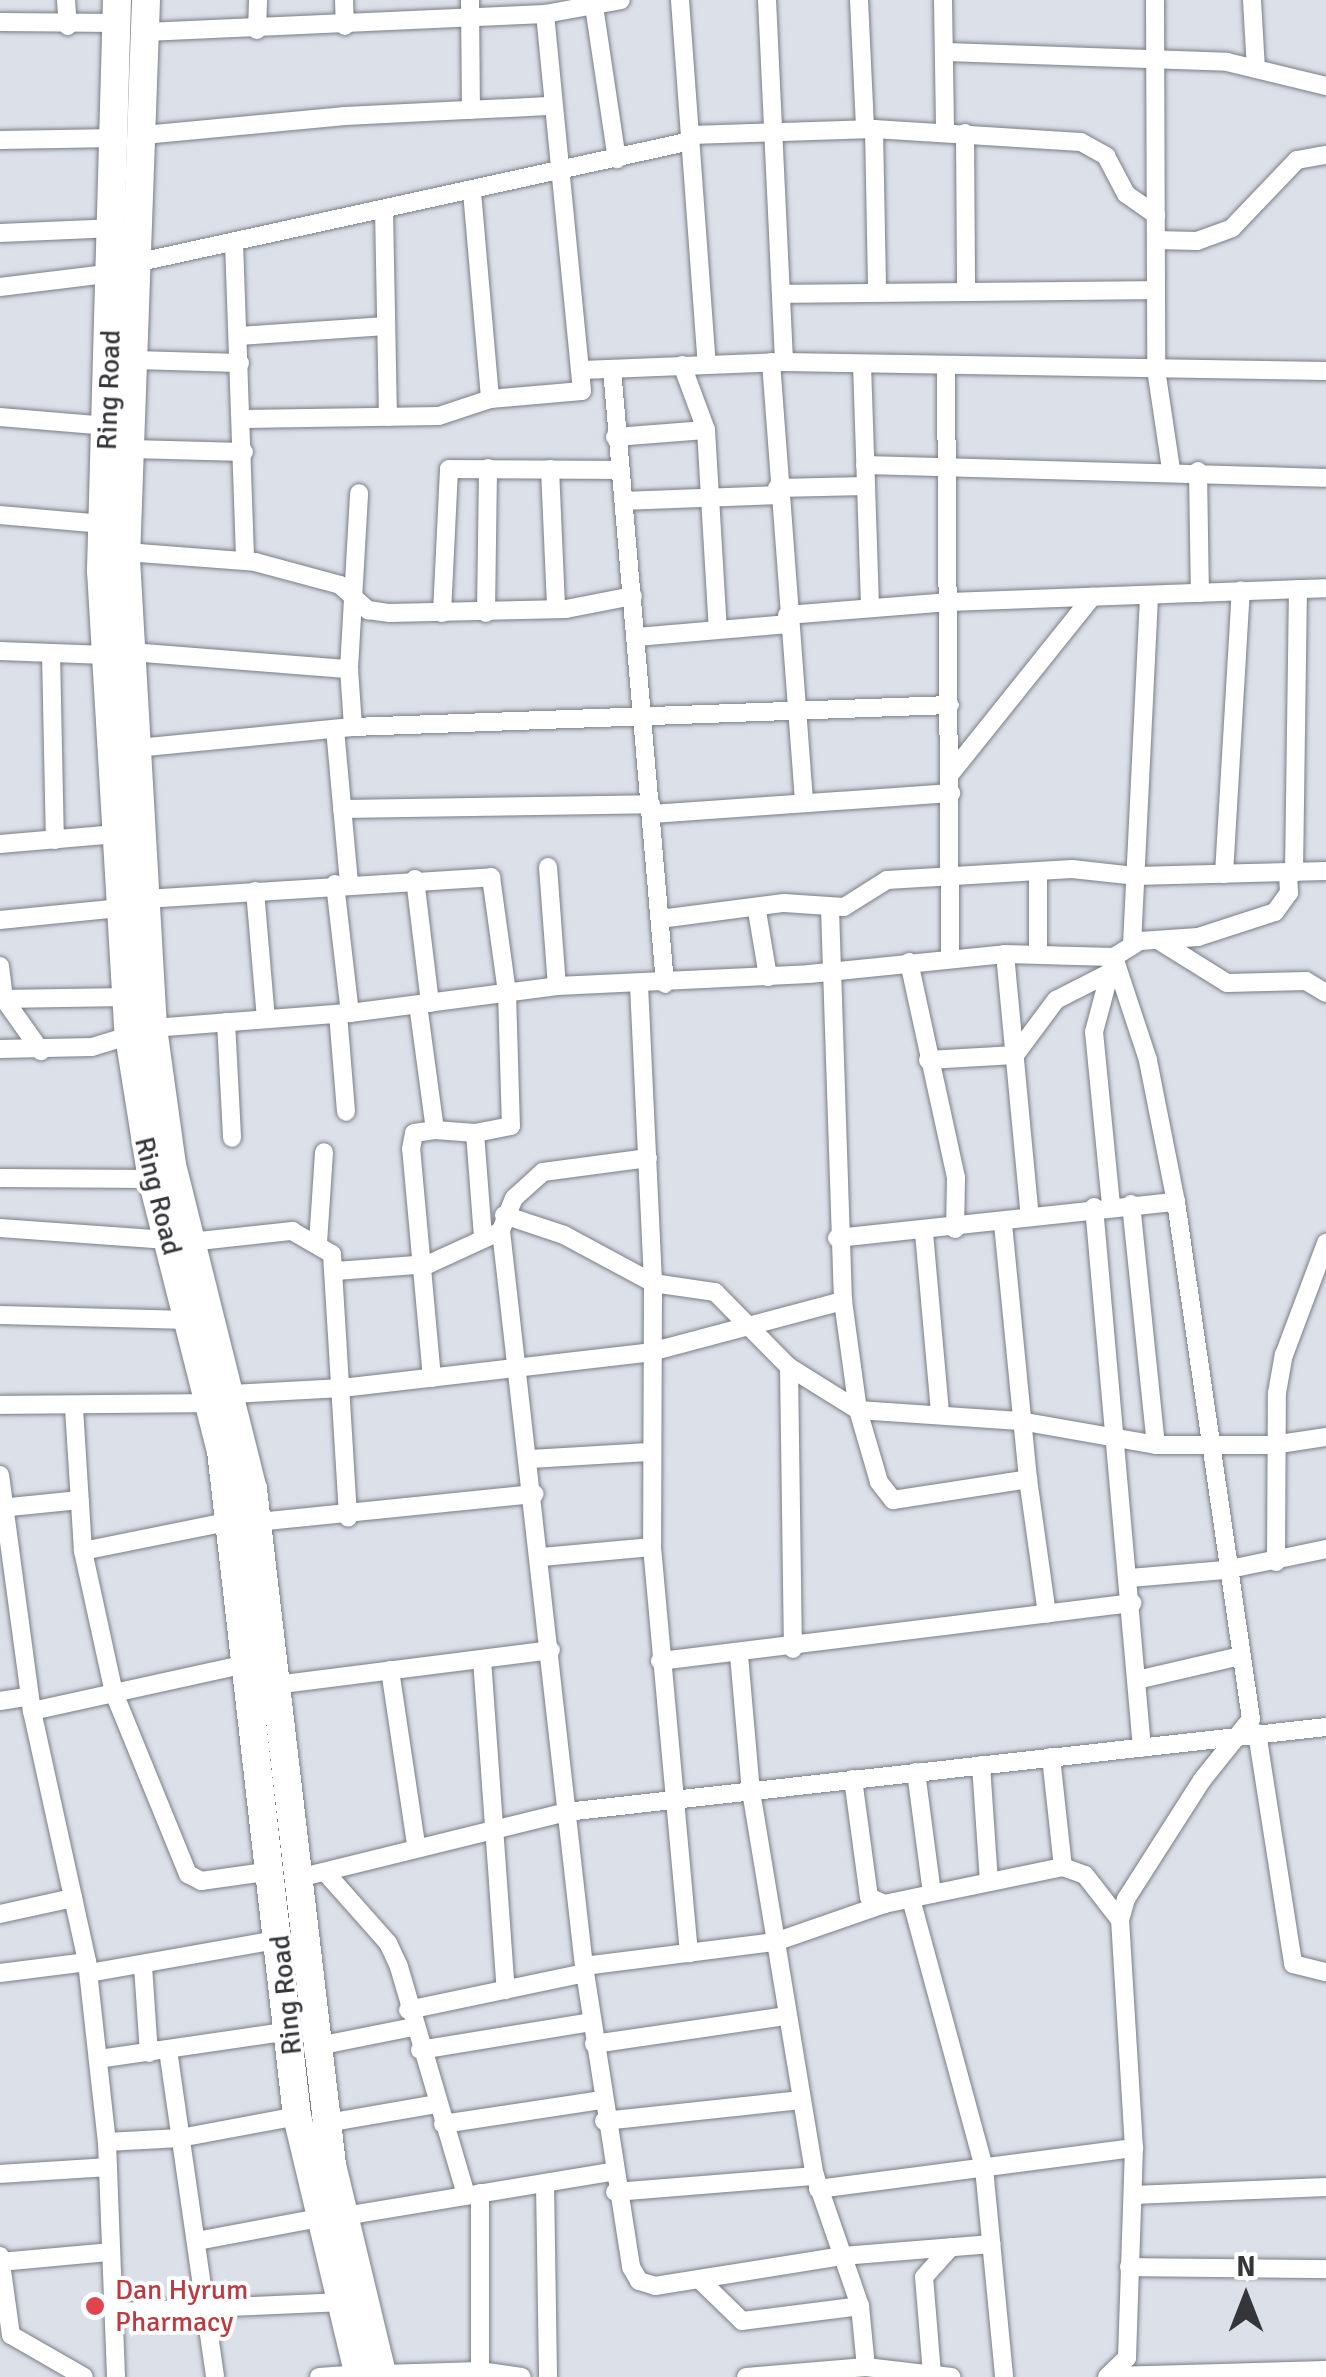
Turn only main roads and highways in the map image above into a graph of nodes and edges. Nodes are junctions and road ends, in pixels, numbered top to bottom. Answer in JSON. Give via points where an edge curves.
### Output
{"nodes":[{"id":1,"x":146,"y":0,"type":"edge"},
{"id":2,"x":118,"y":12,"type":"edge"},
{"id":3,"x":130,"y":136,"type":"junction"},
{"id":4,"x":127,"y":268,"type":"junction"},
{"id":5,"x":119,"y":654,"type":"junction"},
{"id":6,"x":134,"y":903,"type":"junction"},
{"id":7,"x":141,"y":1032,"type":"junction"},
{"id":8,"x":179,"y":1241,"type":"junction"},
{"id":9,"x":222,"y":1398,"type":"junction"},
{"id":10,"x":245,"y":1521,"type":"junction"},
{"id":11,"x":299,"y":1874,"type":"junction"},
{"id":12,"x":332,"y":2217,"type":"junction"},
{"id":13,"x":371,"y":2376,"type":"edge"}],
"edges":[{"from":1,"to":3,"type":"main road","name":"Ring Road"},
{"from":2,"to":3,"type":"main road","name":"Ring Road"},
{"from":3,"to":4,"type":"main road","name":"Ring Road"},
{"from":3,"to":4,"type":"main road","name":"Ring Road","via":[[116,228]]},
{"from":4,"to":5,"type":"main road","name":"Ring Road","via":[[135,360]]},
{"from":4,"to":5,"type":"main road","name":"Ring Road","via":[[103,524]]},
{"from":5,"to":6,"type":"main road","name":"Ring Road","via":[[137,748]]},
{"from":5,"to":6,"type":"main road","name":"Ring Road","via":[[117,834]]},
{"from":6,"to":7,"type":"main road","name":"Ring Road"},
{"from":6,"to":7,"type":"main road","name":"Ring Road","via":[[126,996]]},
{"from":7,"to":8,"type":"main road","name":"Ring Road"},
{"from":7,"to":8,"type":"main road","name":"Ring Road","via":[[152,1179]]},
{"from":8,"to":9,"type":"main road","name":"Ring Road"},
{"from":8,"to":9,"type":"main road","name":"Ring Road","via":[[189,1320]]},
{"from":9,"to":10,"type":"main road","name":"Ring Road"},
{"from":10,"to":11,"type":"main road","name":"Ring Road"},
{"from":10,"to":11,"type":"main road","name":"Ring Road","via":[[250,1663]]},
{"from":11,"to":12,"type":"main road","name":"Ring Road"},
{"from":11,"to":12,"type":"main road","name":"Ring Road","via":[[281,1939],[297,2116]]},
{"from":12,"to":13,"type":"main road","name":"Ring Road"},
{"from":12,"to":13,"type":"main road","name":"Ring Road","via":[[341,2302]]}]}
